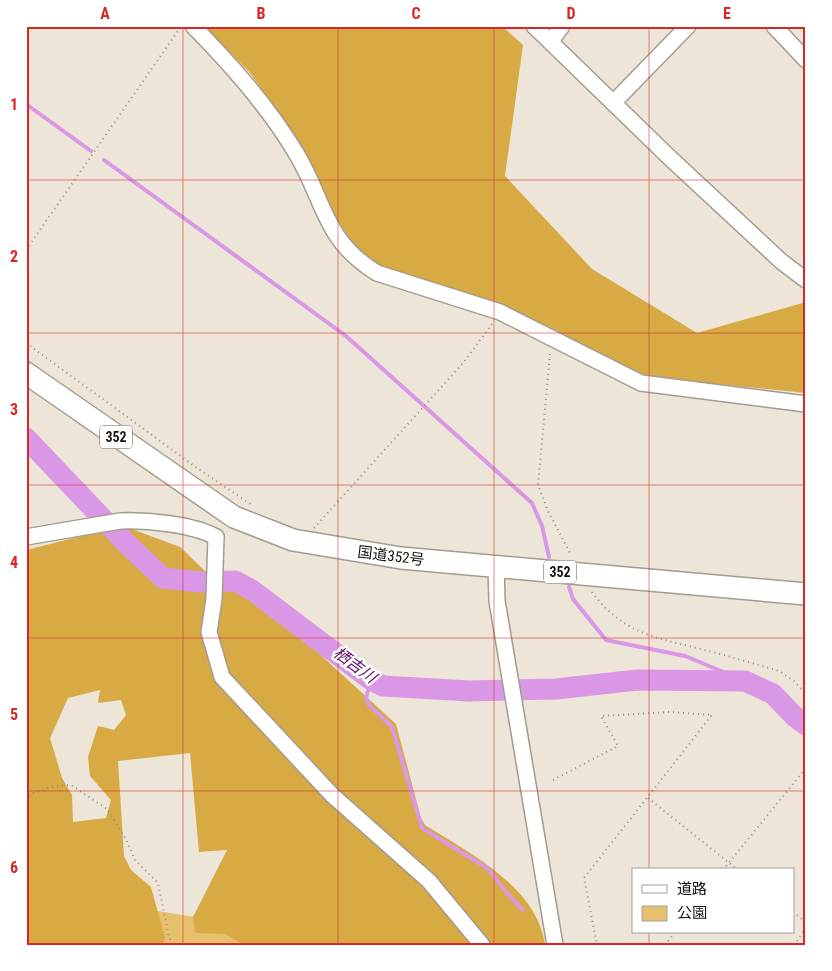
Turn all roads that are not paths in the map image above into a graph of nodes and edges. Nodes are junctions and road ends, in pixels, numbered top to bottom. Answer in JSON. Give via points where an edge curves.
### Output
{"nodes":[{"id":1,"x":193,"y":26,"type":"edge"},
{"id":2,"x":534,"y":26,"type":"edge"},
{"id":3,"x":562,"y":26,"type":"edge"},
{"id":4,"x":688,"y":26,"type":"edge"},
{"id":5,"x":774,"y":26,"type":"edge"},
{"id":6,"x":551,"y":41,"type":"junction"},
{"id":7,"x":806,"y":60,"type":"edge"},
{"id":8,"x":614,"y":102,"type":"junction"},
{"id":9,"x":806,"y":280,"type":"edge"},
{"id":10,"x":26,"y":373,"type":"edge"},
{"id":11,"x":806,"y":404,"type":"edge"},
{"id":12,"x":234,"y":517,"type":"junction"},
{"id":13,"x":26,"y":537,"type":"edge"},
{"id":14,"x":216,"y":537,"type":"junction"},
{"id":15,"x":496,"y":566,"type":"junction"},
{"id":16,"x":806,"y":594,"type":"edge"},
{"id":17,"x":482,"y":945,"type":"edge"},
{"id":18,"x":556,"y":945,"type":"edge"}],
"edges":[{"from":1,"to":11,"type":"street","via":[[248,85],[297,154],[345,248],[376,273],[500,312],[641,384]]},
{"from":2,"to":6,"type":"street"},
{"from":3,"to":6,"type":"street"},
{"from":4,"to":8,"type":"street"},
{"from":5,"to":7,"type":"street"},
{"from":6,"to":8,"type":"street"},
{"from":8,"to":9,"type":"street","via":[[691,178]]},
{"from":10,"to":12,"type":"highway","name":"国道352号","number":"352"},
{"from":12,"to":14,"type":"street"},
{"from":12,"to":15,"type":"highway","name":"国道352号","number":"352","via":[[293,540],[315,536],[401,558]]},
{"from":13,"to":14,"type":"street","via":[[136,520],[204,531]]},
{"from":14,"to":17,"type":"street","via":[[214,599],[209,632],[222,677],[332,795],[429,881]]},
{"from":15,"to":16,"type":"highway","name":"国道352号","number":"352"},
{"from":15,"to":18,"type":"street","via":[[497,601]]}]}
